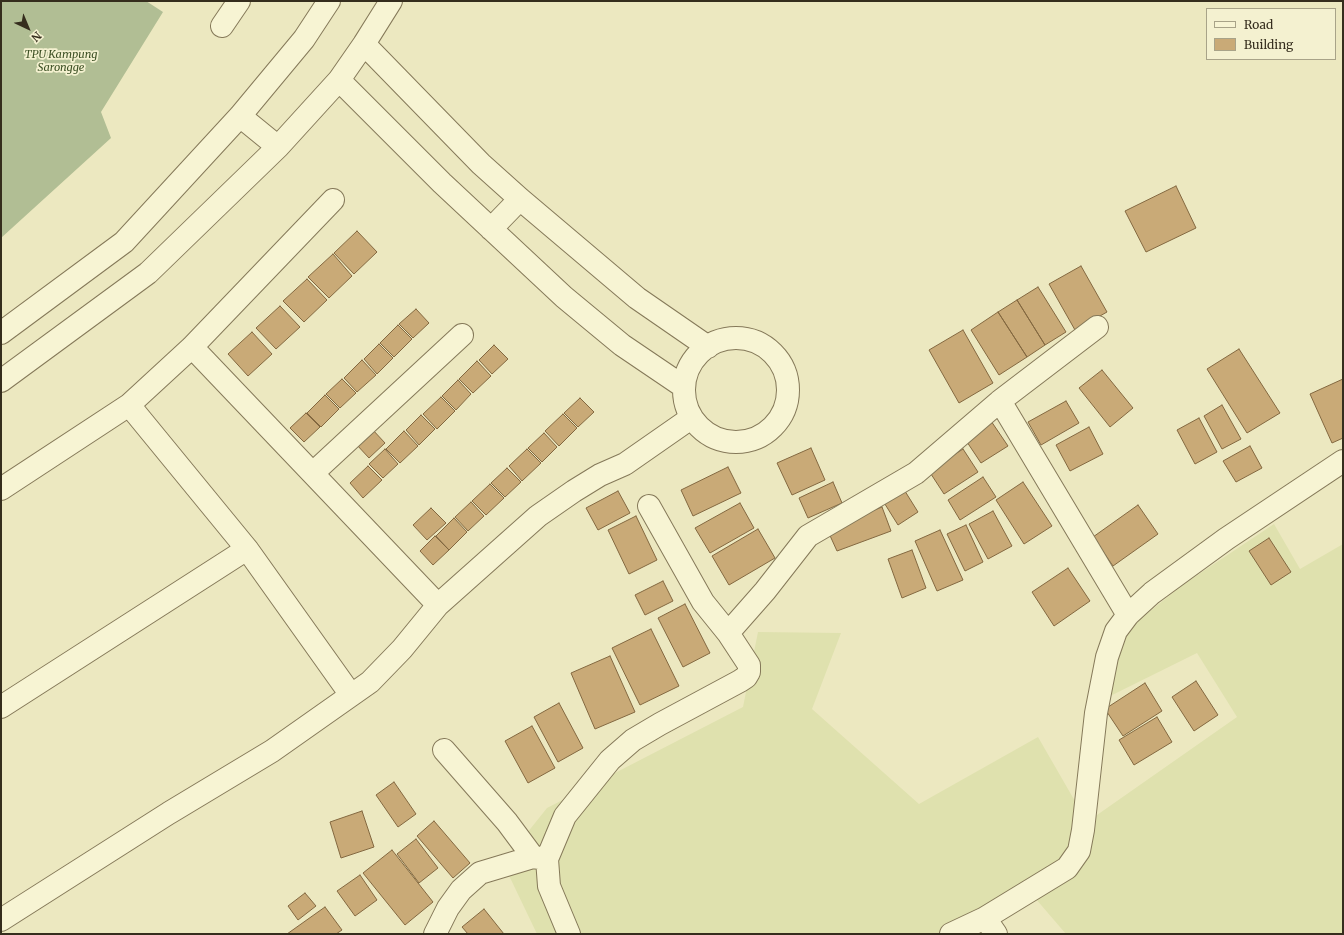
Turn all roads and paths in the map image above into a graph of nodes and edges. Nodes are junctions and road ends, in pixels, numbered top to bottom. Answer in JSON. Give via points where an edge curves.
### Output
{"nodes":[{"id":1,"x":239,"y":1,"type":"edge"},
{"id":2,"x":329,"y":1,"type":"edge"},
{"id":3,"x":390,"y":1,"type":"edge"},
{"id":4,"x":222,"y":26,"type":"dead end"},
{"id":5,"x":364,"y":44,"type":"junction"},
{"id":6,"x":339,"y":80,"type":"junction"},
{"id":7,"x":240,"y":116,"type":"junction"},
{"id":8,"x":278,"y":147,"type":"junction"},
{"id":9,"x":333,"y":200,"type":"dead end"},
{"id":10,"x":520,"y":200,"type":"junction"},
{"id":11,"x":491,"y":229,"type":"junction"},
{"id":12,"x":1097,"y":327,"type":"dead end"},
{"id":13,"x":1,"y":333,"type":"edge"},
{"id":14,"x":462,"y":335,"type":"dead end"},
{"id":15,"x":192,"y":347,"type":"junction"},
{"id":16,"x":708,"y":347,"type":"junction"},
{"id":17,"x":1,"y":381,"type":"edge"},
{"id":18,"x":684,"y":387,"type":"junction"},
{"id":19,"x":1000,"y":401,"type":"junction"},
{"id":20,"x":129,"y":405,"type":"junction"},
{"id":21,"x":691,"y":418,"type":"junction"},
{"id":22,"x":1343,"y":461,"type":"edge"},
{"id":23,"x":313,"y":473,"type":"junction"},
{"id":24,"x":1,"y":489,"type":"edge"},
{"id":25,"x":648,"y":506,"type":"dead end"},
{"id":26,"x":247,"y":549,"type":"junction"},
{"id":27,"x":438,"y":604,"type":"junction"},
{"id":28,"x":1128,"y":615,"type":"junction"},
{"id":29,"x":728,"y":633,"type":"junction"},
{"id":30,"x":351,"y":695,"type":"junction"},
{"id":31,"x":1,"y":707,"type":"edge"},
{"id":32,"x":444,"y":750,"type":"dead end"},
{"id":33,"x":540,"y":858,"type":"junction"},
{"id":34,"x":1,"y":920,"type":"edge"},
{"id":35,"x":990,"y":926,"type":"edge"},
{"id":36,"x":435,"y":934,"type":"edge"},
{"id":37,"x":569,"y":934,"type":"edge"},
{"id":38,"x":951,"y":934,"type":"edge"}],
"edges":[{"from":1,"to":4,"type":"street"},
{"from":2,"to":7,"type":"street","via":[[304,39]]},
{"from":3,"to":5,"type":"street"},
{"from":5,"to":6,"type":"street"},
{"from":5,"to":10,"type":"street","via":[[481,164]]},
{"from":6,"to":8,"type":"street"},
{"from":6,"to":11,"type":"street"},
{"from":7,"to":8,"type":"street"},
{"from":7,"to":13,"type":"street","via":[[124,242]]},
{"from":8,"to":17,"type":"street","via":[[148,273]]},
{"from":9,"to":15,"type":"street"},
{"from":10,"to":11,"type":"street"},
{"from":10,"to":16,"type":"street","via":[[637,298]]},
{"from":11,"to":18,"type":"street","via":[[564,297],[622,345]]},
{"from":12,"to":19,"type":"street"},
{"from":14,"to":23,"type":"street"},
{"from":15,"to":20,"type":"street"},
{"from":15,"to":23,"type":"street"},
{"from":16,"to":18,"type":"street","via":[[691,364]]},
{"from":16,"to":21,"type":"street","via":[[722,340],[738,338],[755,342],[769,350],[780,362],[786,378],[784,410],[775,424],[763,435],[748,441],[731,442],[715,438],[702,430]]},
{"from":18,"to":21,"type":"street","via":[[685,403]]},
{"from":19,"to":28,"type":"street"},
{"from":19,"to":29,"type":"street","via":[[916,474],[808,536]]},
{"from":20,"to":24,"type":"street"},
{"from":20,"to":26,"type":"street"},
{"from":21,"to":27,"type":"street","via":[[625,464],[600,475],[538,516]]},
{"from":22,"to":28,"type":"street","via":[[1213,548],[1152,593]]},
{"from":23,"to":27,"type":"street"},
{"from":25,"to":29,"type":"street","via":[[703,602]]},
{"from":26,"to":30,"type":"street"},
{"from":26,"to":31,"type":"street"},
{"from":27,"to":30,"type":"street","via":[[402,649],[370,682]]},
{"from":28,"to":35,"type":"street","via":[[1116,631],[1107,657],[1096,713],[1080,850],[1067,868]]},
{"from":29,"to":33,"type":"street","via":[[749,665],[746,677],[633,740],[610,760],[566,816]]},
{"from":30,"to":34,"type":"street","via":[[272,751]]},
{"from":32,"to":33,"type":"street"},
{"from":33,"to":36,"type":"street","via":[[480,873],[460,890]]},
{"from":33,"to":37,"type":"street"},
{"from":35,"to":38,"type":"street"}]}
